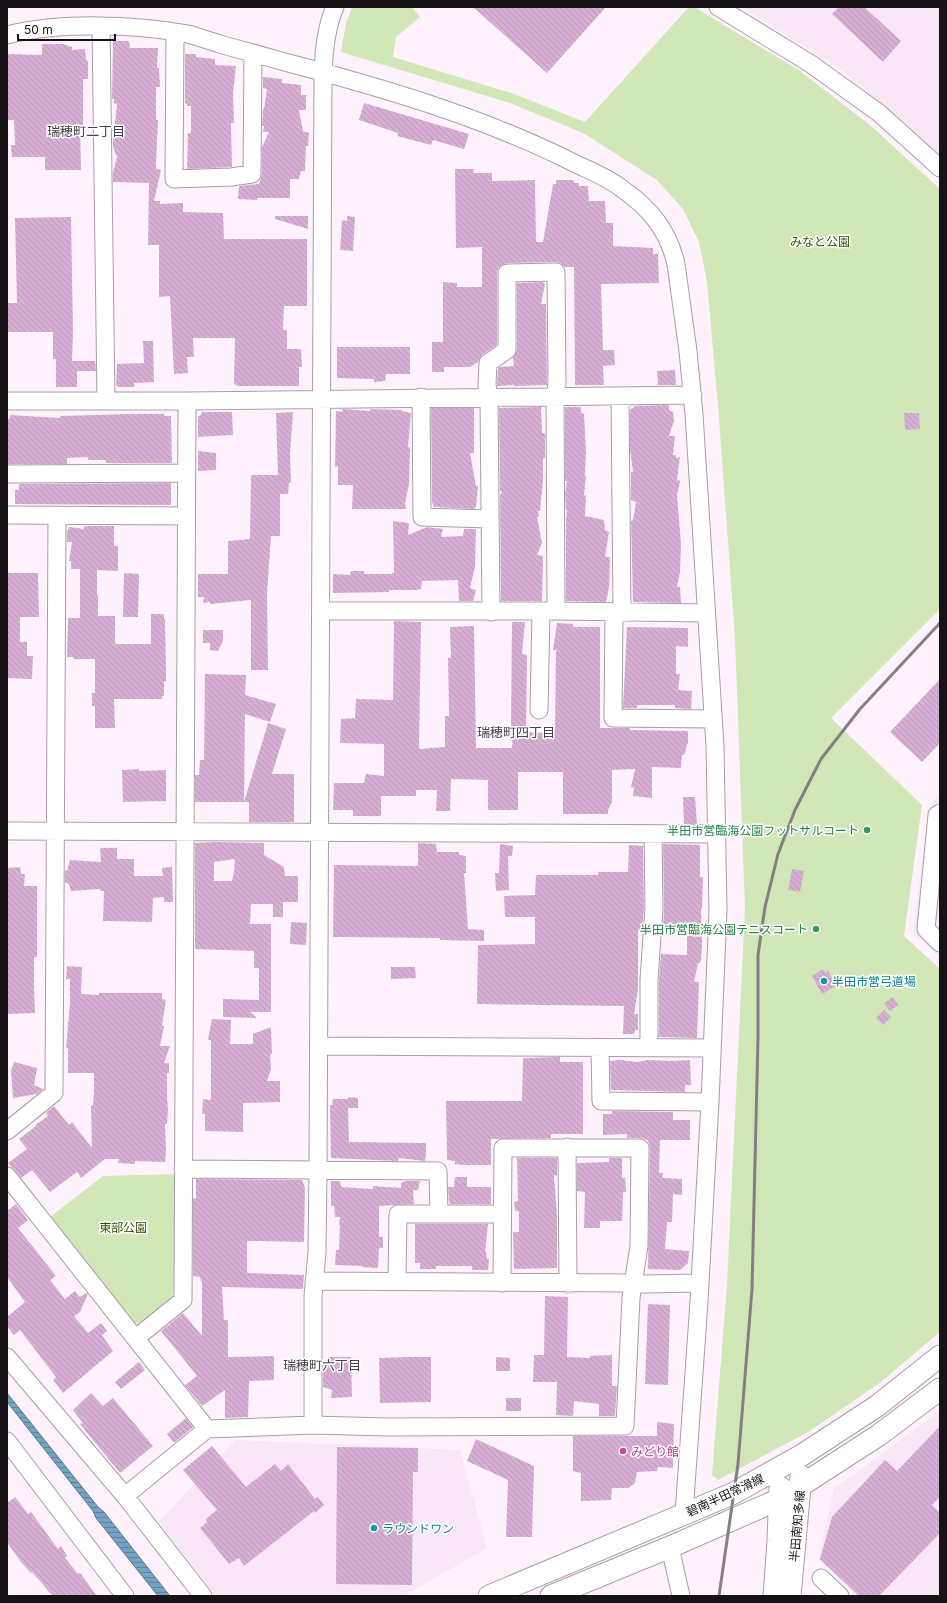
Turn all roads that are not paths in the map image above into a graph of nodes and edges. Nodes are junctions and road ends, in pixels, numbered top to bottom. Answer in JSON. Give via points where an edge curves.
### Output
{"nodes":[{"id":1,"x":335,"y":7,"type":"edge"},
{"id":2,"x":718,"y":7,"type":"edge"},
{"id":3,"x":101,"y":26,"type":"junction"},
{"id":4,"x":175,"y":32,"type":"junction"},
{"id":5,"x":7,"y":35,"type":"edge"},
{"id":6,"x":254,"y":54,"type":"junction"},
{"id":7,"x":323,"y":72,"type":"junction"},
{"id":8,"x":940,"y":168,"type":"edge"},
{"id":9,"x":693,"y":395,"type":"junction"},
{"id":10,"x":555,"y":396,"type":"junction"},
{"id":11,"x":620,"y":396,"type":"junction"},
{"id":12,"x":421,"y":397,"type":"junction"},
{"id":13,"x":489,"y":397,"type":"junction"},
{"id":14,"x":323,"y":398,"type":"junction"},
{"id":15,"x":7,"y":401,"type":"edge"},
{"id":16,"x":106,"y":401,"type":"junction"},
{"id":17,"x":187,"y":401,"type":"junction"},
{"id":18,"x":186,"y":473,"type":"junction"},
{"id":19,"x":7,"y":474,"type":"edge"},
{"id":20,"x":7,"y":515,"type":"edge"},
{"id":21,"x":57,"y":516,"type":"junction"},
{"id":22,"x":186,"y":516,"type":"junction"},
{"id":23,"x":490,"y":519,"type":"junction"},
{"id":24,"x":321,"y":611,"type":"junction"},
{"id":25,"x":548,"y":611,"type":"junction"},
{"id":26,"x":491,"y":612,"type":"junction"},
{"id":27,"x":618,"y":613,"type":"junction"},
{"id":28,"x":706,"y":613,"type":"junction"},
{"id":29,"x":539,"y":710,"type":"dead end"},
{"id":30,"x":713,"y":719,"type":"junction"},
{"id":31,"x":940,"y":813,"type":"edge"},
{"id":32,"x":7,"y":831,"type":"edge"},
{"id":33,"x":55,"y":831,"type":"junction"},
{"id":34,"x":319,"y":832,"type":"junction"},
{"id":35,"x":184,"y":833,"type":"junction"},
{"id":36,"x":653,"y":834,"type":"junction"},
{"id":37,"x":717,"y":834,"type":"junction"},
{"id":38,"x":940,"y":943,"type":"edge"},
{"id":39,"x":319,"y":1046,"type":"junction"},
{"id":40,"x":600,"y":1048,"type":"junction"},
{"id":41,"x":649,"y":1048,"type":"junction"},
{"id":42,"x":712,"y":1048,"type":"junction"},
{"id":43,"x":710,"y":1102,"type":"junction"},
{"id":44,"x":7,"y":1131,"type":"edge"},
{"id":45,"x":567,"y":1147,"type":"junction"},
{"id":46,"x":183,"y":1169,"type":"junction"},
{"id":47,"x":318,"y":1170,"type":"junction"},
{"id":48,"x":7,"y":1176,"type":"edge"},
{"id":49,"x":439,"y":1214,"type":"junction"},
{"id":50,"x":502,"y":1214,"type":"junction"},
{"id":51,"x":397,"y":1281,"type":"junction"},
{"id":52,"x":314,"y":1282,"type":"junction"},
{"id":53,"x":502,"y":1283,"type":"junction"},
{"id":54,"x":632,"y":1283,"type":"junction"},
{"id":55,"x":700,"y":1283,"type":"junction"},
{"id":56,"x":568,"y":1284,"type":"junction"},
{"id":57,"x":136,"y":1338,"type":"junction"},
{"id":58,"x":940,"y":1356,"type":"edge"},
{"id":59,"x":7,"y":1357,"type":"edge"},
{"id":60,"x":940,"y":1389,"type":"edge"},
{"id":61,"x":313,"y":1425,"type":"junction"},
{"id":62,"x":207,"y":1428,"type":"junction"},
{"id":63,"x":7,"y":1441,"type":"edge"},
{"id":64,"x":802,"y":1455,"type":"junction"},
{"id":65,"x":780,"y":1468,"type":"junction"},
{"id":66,"x":800,"y":1487,"type":"junction"},
{"id":67,"x":125,"y":1496,"type":"junction"},
{"id":68,"x":780,"y":1499,"type":"junction"},
{"id":69,"x":684,"y":1514,"type":"junction"},
{"id":70,"x":670,"y":1547,"type":"junction"},
{"id":71,"x":821,"y":1578,"type":"dead end"},
{"id":72,"x":125,"y":1596,"type":"edge"},
{"id":73,"x":203,"y":1596,"type":"edge"},
{"id":74,"x":489,"y":1596,"type":"edge"},
{"id":75,"x":551,"y":1596,"type":"edge"},
{"id":76,"x":681,"y":1596,"type":"edge"},
{"id":77,"x":774,"y":1596,"type":"edge"},
{"id":78,"x":790,"y":1596,"type":"edge"},
{"id":79,"x":840,"y":1596,"type":"edge"}],
"edges":[{"from":1,"to":7,"type":"street","via":[[324,50]]},
{"from":2,"to":8,"type":"street","via":[[811,64],[879,113]]},
{"from":3,"to":4,"type":"street"},
{"from":3,"to":5,"type":"street","via":[[65,27]]},
{"from":3,"to":16,"type":"street"},
{"from":4,"to":6,"type":"street"},
{"from":4,"to":6,"type":"street","via":[[174,179],[252,174]]},
{"from":6,"to":7,"type":"street"},
{"from":7,"to":9,"type":"street","via":[[435,106],[500,130],[550,151],[621,187],[645,207],[657,220],[672,248]]},
{"from":7,"to":14,"type":"street"},
{"from":9,"to":11,"type":"street"},
{"from":9,"to":28,"type":"street"},
{"from":10,"to":11,"type":"street"},
{"from":10,"to":13,"type":"street"},
{"from":10,"to":13,"type":"street","via":[[558,384],[556,272],[507,273],[507,350],[488,363]]},
{"from":10,"to":25,"type":"street"},
{"from":11,"to":27,"type":"street"},
{"from":12,"to":13,"type":"street"},
{"from":12,"to":14,"type":"street"},
{"from":12,"to":23,"type":"street","via":[[422,517]]},
{"from":13,"to":23,"type":"street"},
{"from":14,"to":17,"type":"street"},
{"from":14,"to":24,"type":"street"},
{"from":15,"to":16,"type":"street"},
{"from":16,"to":17,"type":"street"},
{"from":17,"to":18,"type":"street"},
{"from":18,"to":19,"type":"street"},
{"from":18,"to":22,"type":"street"},
{"from":20,"to":21,"type":"street"},
{"from":21,"to":22,"type":"street"},
{"from":21,"to":33,"type":"street"},
{"from":22,"to":35,"type":"street"},
{"from":23,"to":26,"type":"street"},
{"from":24,"to":26,"type":"street"},
{"from":24,"to":34,"type":"street"},
{"from":25,"to":26,"type":"street"},
{"from":25,"to":27,"type":"street"},
{"from":25,"to":29,"type":"street"},
{"from":27,"to":28,"type":"street"},
{"from":27,"to":30,"type":"street","via":[[613,718]]},
{"from":28,"to":30,"type":"street"},
{"from":30,"to":37,"type":"street"},
{"from":31,"to":38,"type":"street","via":[[937,815],[926,929]]},
{"from":32,"to":33,"type":"street"},
{"from":33,"to":35,"type":"street"},
{"from":33,"to":44,"type":"street","via":[[54,1093]]},
{"from":34,"to":35,"type":"street"},
{"from":34,"to":36,"type":"street"},
{"from":34,"to":39,"type":"street"},
{"from":35,"to":46,"type":"street"},
{"from":36,"to":37,"type":"street"},
{"from":36,"to":41,"type":"street","via":[[654,908],[649,980]]},
{"from":37,"to":42,"type":"street","via":[[718,910]]},
{"from":39,"to":40,"type":"street"},
{"from":39,"to":47,"type":"street"},
{"from":40,"to":41,"type":"street"},
{"from":40,"to":43,"type":"street","via":[[601,1101]]},
{"from":41,"to":42,"type":"street"},
{"from":42,"to":43,"type":"street"},
{"from":43,"to":55,"type":"street"},
{"from":45,"to":50,"type":"street","via":[[503,1148]]},
{"from":45,"to":54,"type":"street","via":[[640,1148],[639,1246]]},
{"from":45,"to":56,"type":"street"},
{"from":46,"to":47,"type":"street"},
{"from":46,"to":57,"type":"street","via":[[183,1300]]},
{"from":47,"to":49,"type":"street","via":[[438,1170]]},
{"from":47,"to":52,"type":"street"},
{"from":48,"to":57,"type":"street"},
{"from":49,"to":50,"type":"street"},
{"from":49,"to":51,"type":"street","via":[[398,1214]]},
{"from":50,"to":53,"type":"street"},
{"from":51,"to":52,"type":"street"},
{"from":51,"to":53,"type":"street"},
{"from":52,"to":61,"type":"street"},
{"from":53,"to":56,"type":"street"},
{"from":54,"to":55,"type":"street"},
{"from":54,"to":56,"type":"street"},
{"from":54,"to":61,"type":"street","via":[[625,1426]]},
{"from":55,"to":69,"type":"street"},
{"from":57,"to":62,"type":"street"},
{"from":58,"to":64,"type":"main road","name":"碧南半田常滑線","via":[[877,1406]]},
{"from":59,"to":67,"type":"street"},
{"from":60,"to":66,"type":"main road","name":"碧南半田常滑線","via":[[879,1435]]},
{"from":61,"to":62,"type":"street"},
{"from":62,"to":67,"type":"street"},
{"from":63,"to":72,"type":"street"},
{"from":64,"to":65,"type":"main road","name":"碧南半田常滑線"},
{"from":64,"to":66,"type":"main road","name":"半田南知多線"},
{"from":65,"to":68,"type":"main road","name":"半田南知多線"},
{"from":65,"to":69,"type":"main road","name":"碧南半田常滑線","via":[[732,1494]]},
{"from":66,"to":68,"type":"main road","name":"碧南半田常滑線"},
{"from":66,"to":78,"type":"main road","name":"半田南知多線"},
{"from":67,"to":73,"type":"street"},
{"from":68,"to":70,"type":"main road","name":"碧南半田常滑線"},
{"from":68,"to":77,"type":"main road","name":"半田南知多線"},
{"from":69,"to":74,"type":"main road","name":"碧南半田常滑線"},
{"from":70,"to":75,"type":"main road","name":"碧南半田常滑線"},
{"from":70,"to":76,"type":"street"},
{"from":71,"to":79,"type":"street"}]}
